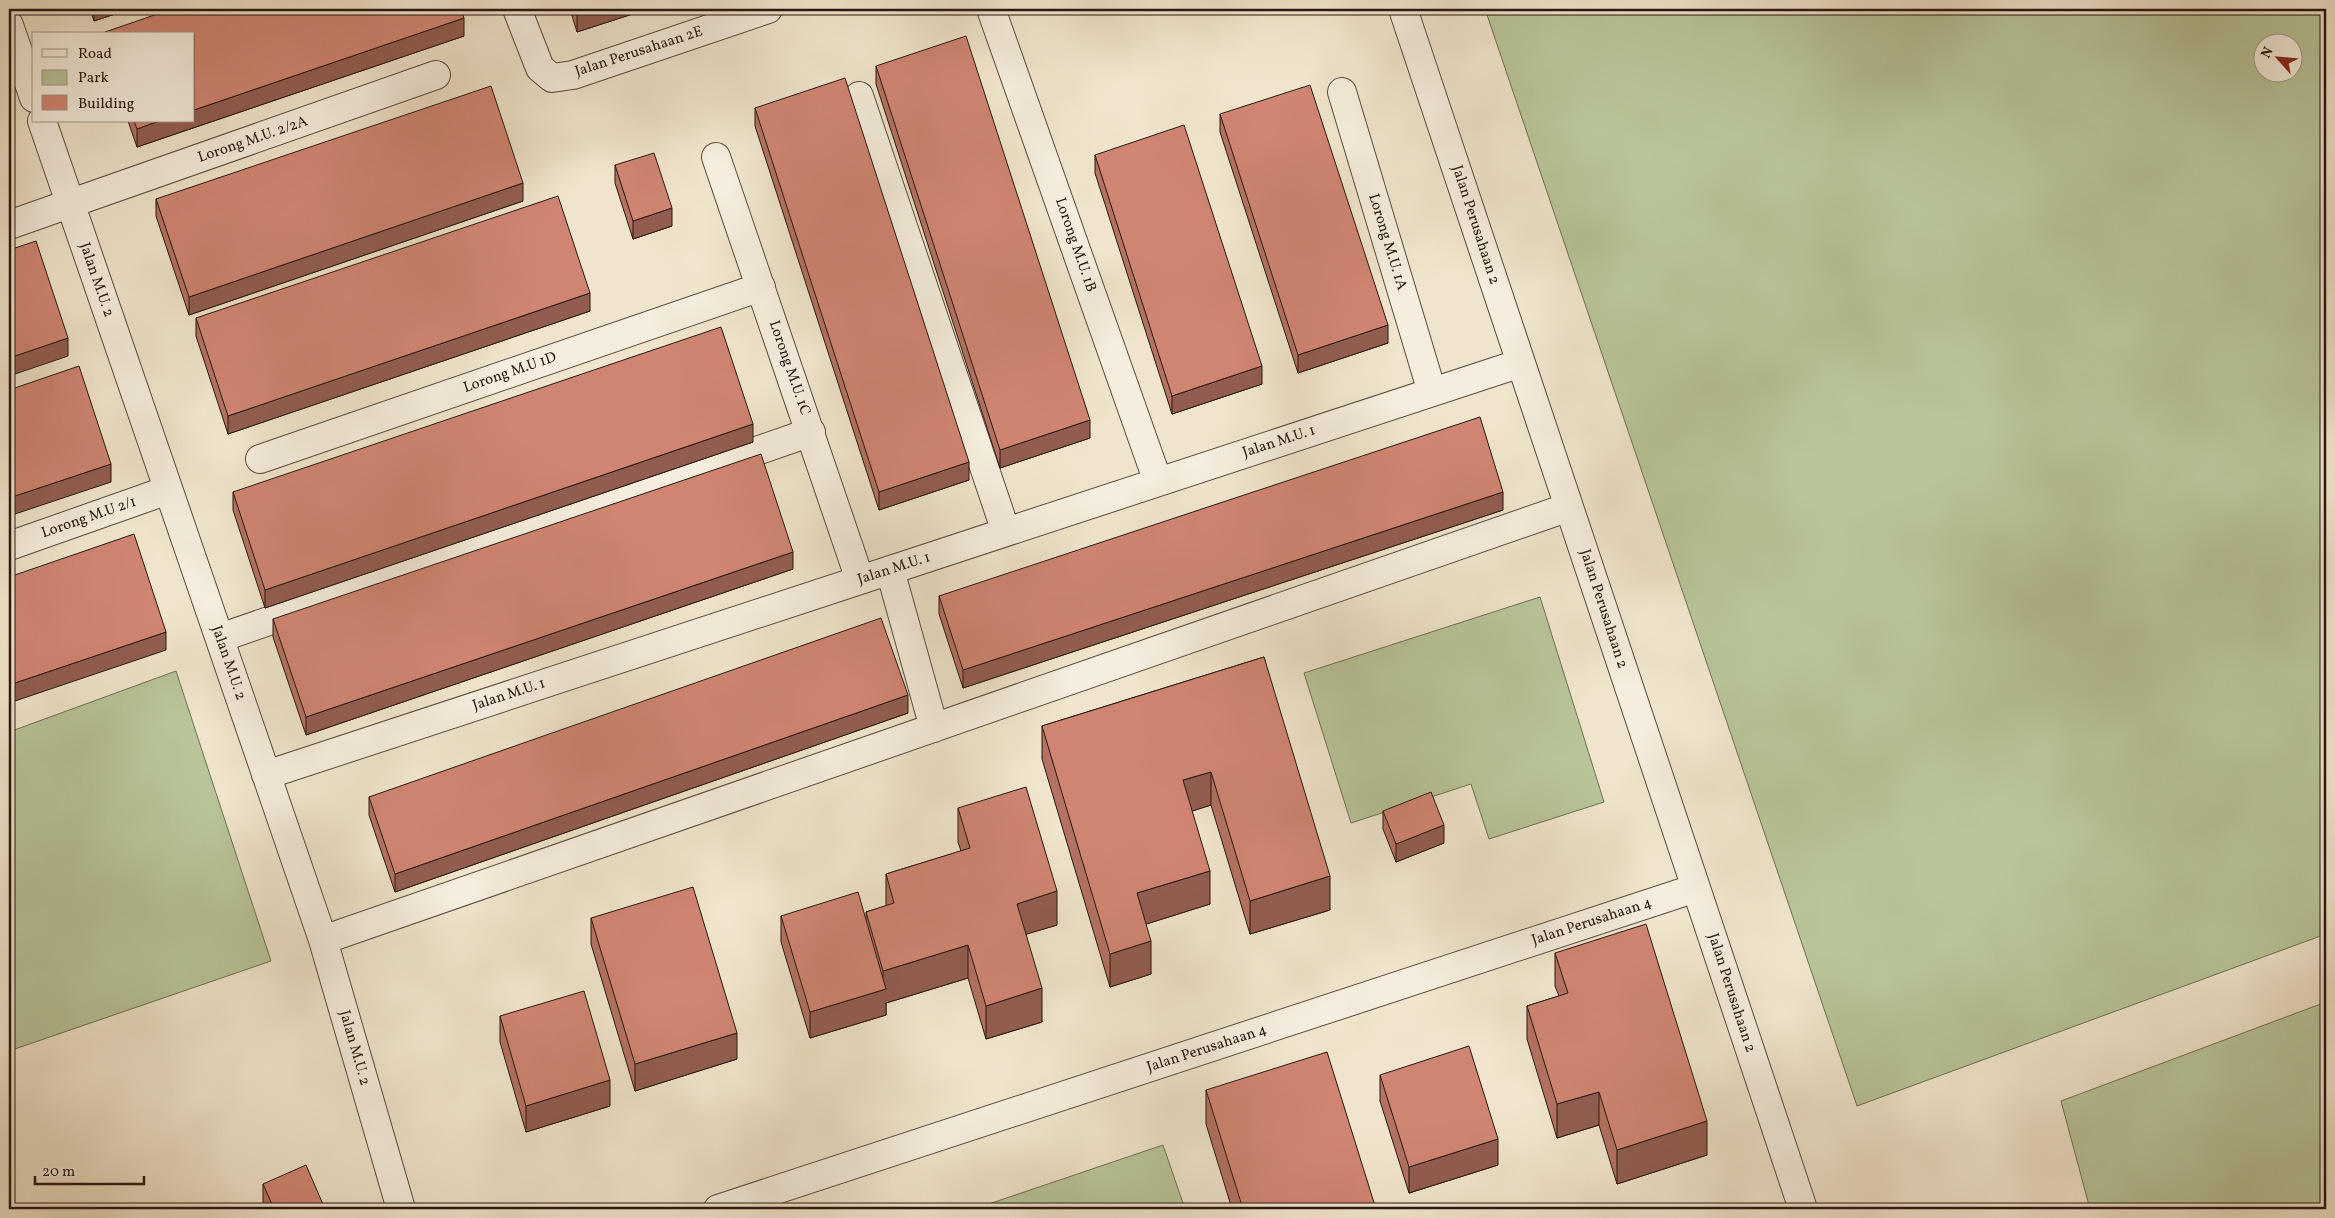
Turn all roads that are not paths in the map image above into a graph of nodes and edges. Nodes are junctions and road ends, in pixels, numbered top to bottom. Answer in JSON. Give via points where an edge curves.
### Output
{"nodes":[{"id":1,"x":517,"y":9,"type":"edge"},
{"id":2,"x":768,"y":9,"type":"edge"},
{"id":3,"x":992,"y":9,"type":"edge"},
{"id":4,"x":1403,"y":9,"type":"edge"},
{"id":5,"x":9,"y":25,"type":"edge"},
{"id":6,"x":436,"y":75,"type":"dead end"},
{"id":7,"x":32,"y":92,"type":"edge"},
{"id":8,"x":1342,"y":92,"type":"dead end"},
{"id":9,"x":859,"y":96,"type":"dead end"},
{"id":10,"x":42,"y":122,"type":"edge"},
{"id":11,"x":716,"y":157,"type":"dead end"},
{"id":12,"x":70,"y":204,"type":"junction"},
{"id":13,"x":9,"y":225,"type":"edge"},
{"id":14,"x":761,"y":287,"type":"junction"},
{"id":15,"x":1521,"y":363,"type":"junction"},
{"id":16,"x":1432,"y":392,"type":"junction"},
{"id":17,"x":811,"y":432,"type":"junction"},
{"id":18,"x":260,"y":459,"type":"dead end"},
{"id":19,"x":1158,"y":482,"type":"junction"},
{"id":20,"x":168,"y":490,"type":"junction"},
{"id":21,"x":1569,"y":507,"type":"junction"},
{"id":22,"x":1006,"y":532,"type":"junction"},
{"id":23,"x":9,"y":546,"type":"edge"},
{"id":24,"x":890,"y":570,"type":"junction"},
{"id":25,"x":860,"y":580,"type":"junction"},
{"id":26,"x":220,"y":638,"type":"junction"},
{"id":27,"x":934,"y":728,"type":"junction"},
{"id":28,"x":266,"y":775,"type":"junction"},
{"id":29,"x":1696,"y":888,"type":"junction"},
{"id":30,"x":323,"y":940,"type":"junction"},
{"id":31,"x":401,"y":1209,"type":"edge"},
{"id":32,"x":718,"y":1209,"type":"edge"},
{"id":33,"x":1803,"y":1209,"type":"edge"}],
"edges":[{"from":1,"to":2,"type":"street","name":"Jalan Perusahaan 2E","via":[[540,68],[552,78],[573,75]]},
{"from":3,"to":19,"type":"street","name":"Lorong M.U. 1B"},
{"from":4,"to":15,"type":"street","name":"Jalan Perusahaan 2"},
{"from":5,"to":7,"type":"street"},
{"from":6,"to":12,"type":"street","name":"Lorong M.U. 2/2A"},
{"from":8,"to":16,"type":"street","name":"Lorong M.U. 1A"},
{"from":9,"to":22,"type":"street"},
{"from":10,"to":12,"type":"street","name":"Jalan M.U. 2"},
{"from":11,"to":14,"type":"street","name":"Lorong M.U. 1C"},
{"from":12,"to":13,"type":"street","name":"Lorong M.U. 2/2A"},
{"from":12,"to":20,"type":"street","name":"Jalan M.U. 2"},
{"from":14,"to":17,"type":"street","name":"Lorong M.U. 1C"},
{"from":14,"to":18,"type":"street","name":"Lorong M.U 1D"},
{"from":15,"to":16,"type":"street","name":"Jalan M.U. 1"},
{"from":15,"to":21,"type":"street","name":"Jalan Perusahaan 2"},
{"from":16,"to":19,"type":"street","name":"Jalan M.U. 1"},
{"from":17,"to":25,"type":"street","name":"Lorong M.U. 1C"},
{"from":17,"to":26,"type":"street"},
{"from":19,"to":22,"type":"street","name":"Jalan M.U. 1"},
{"from":20,"to":23,"type":"street","name":"Lorong M.U 2/1"},
{"from":20,"to":26,"type":"street","name":"Jalan M.U. 2"},
{"from":21,"to":27,"type":"street"},
{"from":21,"to":29,"type":"street","name":"Jalan Perusahaan 2"},
{"from":22,"to":24,"type":"street","name":"Jalan M.U. 1"},
{"from":24,"to":25,"type":"street","name":"Jalan M.U. 1"},
{"from":24,"to":27,"type":"street"},
{"from":25,"to":28,"type":"street","name":"Jalan M.U. 1"},
{"from":26,"to":28,"type":"street","name":"Jalan M.U. 2"},
{"from":27,"to":30,"type":"street"},
{"from":28,"to":30,"type":"street","name":"Jalan M.U. 2"},
{"from":29,"to":32,"type":"street","name":"Jalan Perusahaan 4"},
{"from":29,"to":33,"type":"street","name":"Jalan Perusahaan 2"},
{"from":30,"to":31,"type":"street","name":"Jalan M.U. 2"}]}
